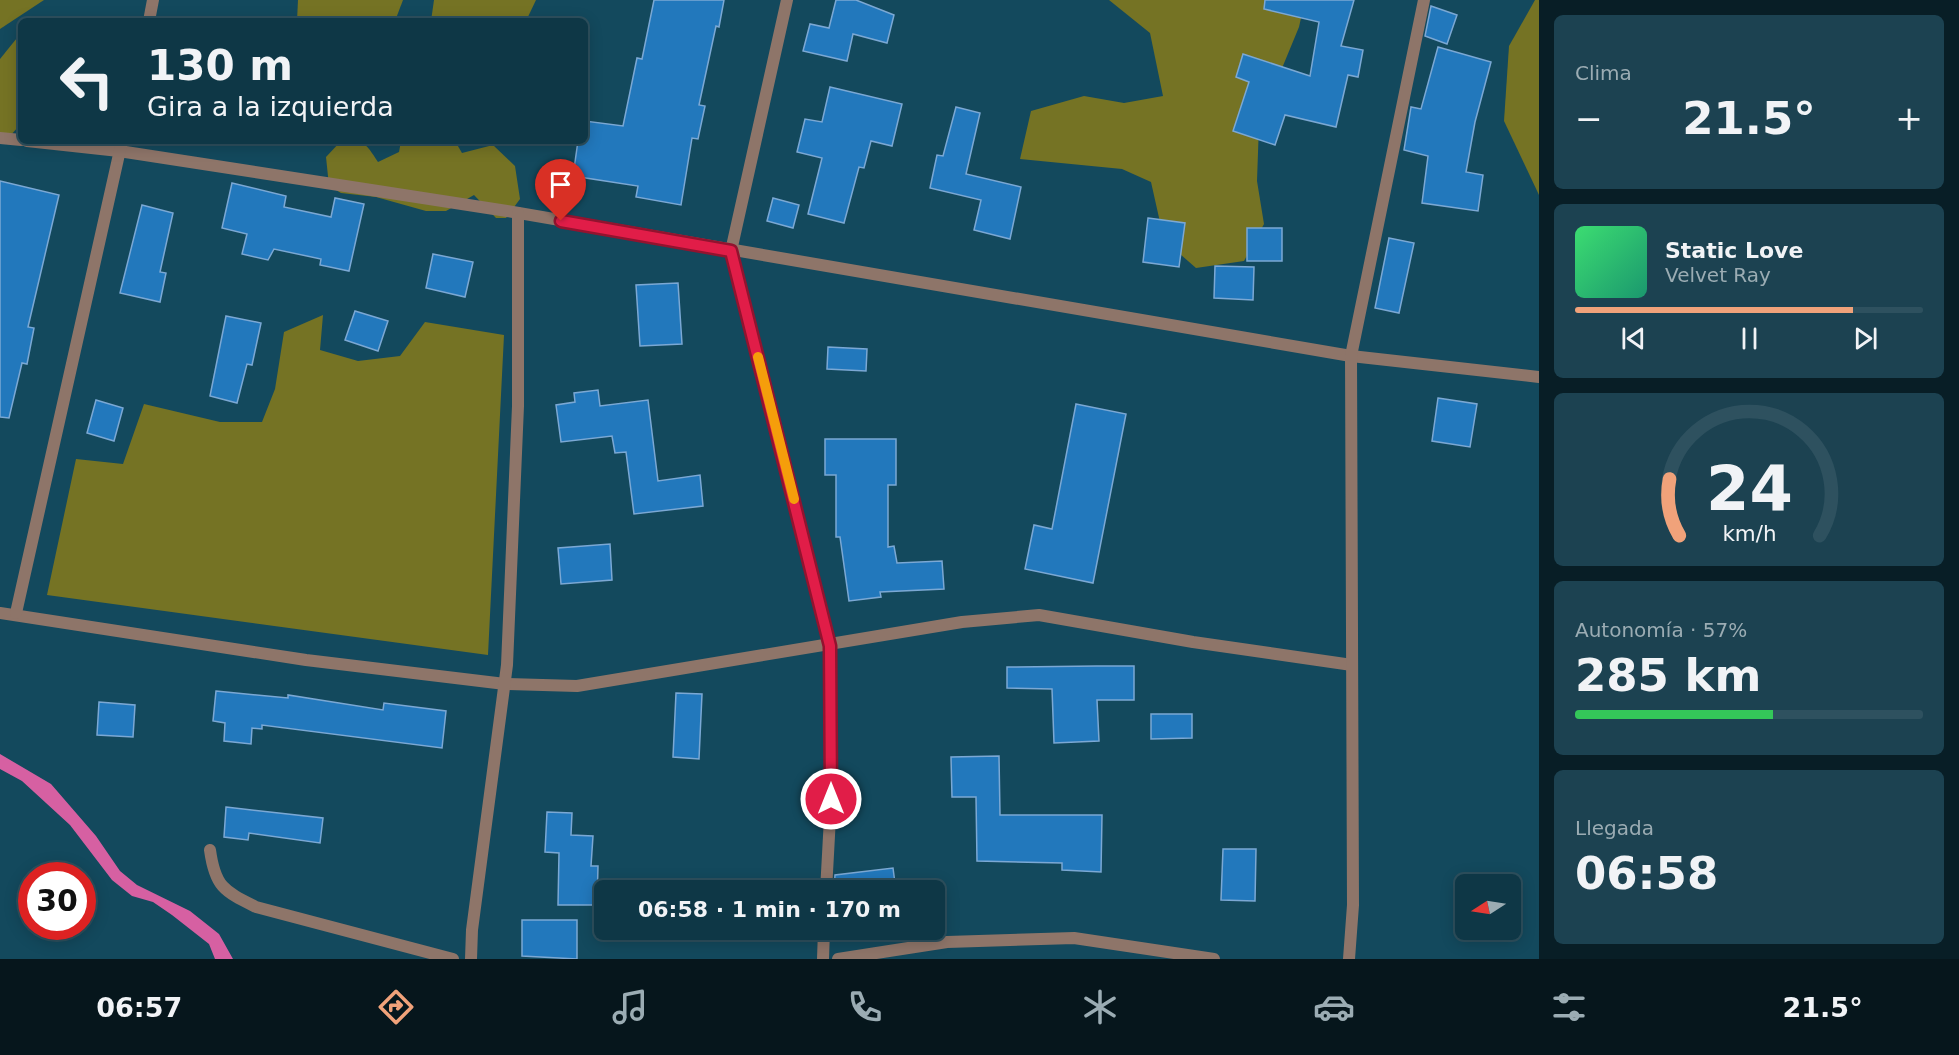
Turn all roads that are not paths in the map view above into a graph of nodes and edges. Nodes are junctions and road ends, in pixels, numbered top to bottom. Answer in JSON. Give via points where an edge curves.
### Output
{"nodes":[{"id":1,"x":153,"y":0,"type":"edge"},
{"id":2,"x":787,"y":0,"type":"edge"},
{"id":3,"x":1424,"y":0,"type":"edge"},
{"id":4,"x":150,"y":18,"type":"edge"},
{"id":5,"x":0,"y":138,"type":"edge"},
{"id":6,"x":18,"y":140,"type":"edge"},
{"id":7,"x":83,"y":144,"type":"edge"},
{"id":8,"x":120,"y":146,"type":"edge"},
{"id":9,"x":518,"y":213,"type":"junction"},
{"id":10,"x":731,"y":251,"type":"junction"},
{"id":11,"x":1351,"y":356,"type":"junction"},
{"id":12,"x":1539,"y":376,"type":"edge"},
{"id":13,"x":0,"y":613,"type":"edge"},
{"id":14,"x":16,"y":613,"type":"junction"},
{"id":15,"x":830,"y":646,"type":"junction"},
{"id":16,"x":1352,"y":665,"type":"junction"},
{"id":17,"x":505,"y":684,"type":"junction"},
{"id":18,"x":210,"y":850,"type":"dead end"},
{"id":19,"x":827,"y":880,"type":"edge"},
{"id":20,"x":824,"y":940,"type":"edge"},
{"id":21,"x":453,"y":959,"type":"edge"},
{"id":22,"x":471,"y":959,"type":"edge"},
{"id":23,"x":823,"y":959,"type":"edge"},
{"id":24,"x":838,"y":959,"type":"edge"},
{"id":25,"x":1214,"y":959,"type":"edge"},
{"id":26,"x":1350,"y":959,"type":"edge"}],
"edges":[{"from":1,"to":4,"type":"street"},
{"from":2,"to":10,"type":"street"},
{"from":3,"to":11,"type":"street"},
{"from":5,"to":6,"type":"street"},
{"from":7,"to":8,"type":"street"},
{"from":8,"to":9,"type":"street"},
{"from":8,"to":14,"type":"street"},
{"from":9,"to":10,"type":"street"},
{"from":9,"to":17,"type":"street","via":[[518,406]]},
{"from":10,"to":11,"type":"street"},
{"from":10,"to":15,"type":"street"},
{"from":11,"to":12,"type":"street"},
{"from":11,"to":16,"type":"street"},
{"from":13,"to":14,"type":"street"},
{"from":14,"to":17,"type":"street","via":[[306,660]]},
{"from":15,"to":16,"type":"street","via":[[962,622],[1039,615]]},
{"from":15,"to":17,"type":"street","via":[[577,686]]},
{"from":15,"to":19,"type":"street","via":[[831,799]]},
{"from":16,"to":26,"type":"street"},
{"from":17,"to":22,"type":"street"},
{"from":18,"to":21,"type":"street","via":[[214,874],[229,893],[256,907]]},
{"from":20,"to":23,"type":"street"},
{"from":24,"to":25,"type":"street","via":[[947,942],[1074,938]]}]}
